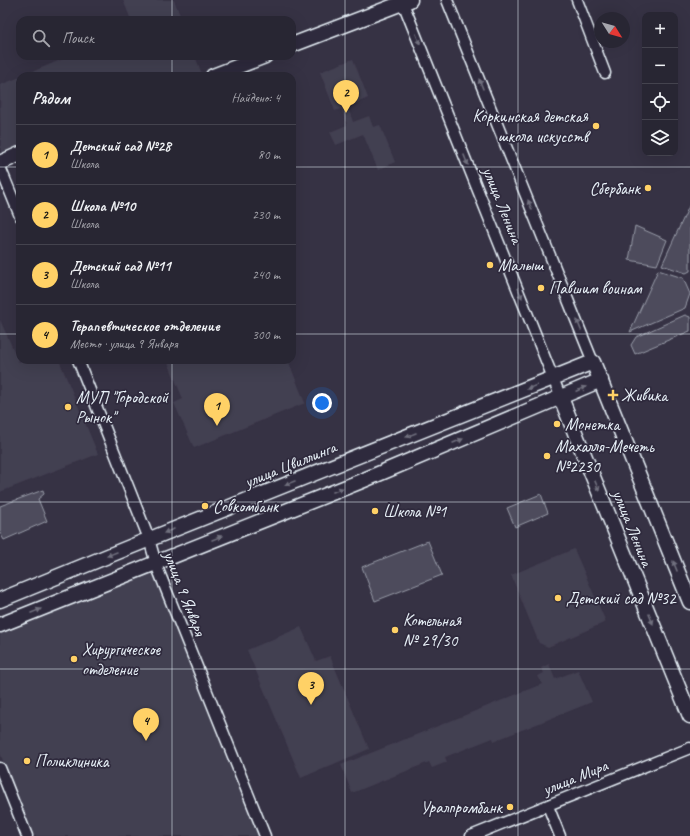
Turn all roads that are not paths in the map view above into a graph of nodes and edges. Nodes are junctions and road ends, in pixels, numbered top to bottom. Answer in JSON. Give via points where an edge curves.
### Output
{"nodes":[{"id":1,"x":447,"y":0,"type":"edge"},
{"id":2,"x":577,"y":0,"type":"edge"},
{"id":3,"x":406,"y":1,"type":"edge"},
{"id":4,"x":296,"y":43,"type":"edge"},
{"id":5,"x":255,"y":60,"type":"edge"},
{"id":6,"x":223,"y":72,"type":"edge"},
{"id":7,"x":606,"y":73,"type":"dead end"},
{"id":8,"x":16,"y":156,"type":"edge"},
{"id":9,"x":0,"y":163,"type":"edge"},
{"id":10,"x":0,"y":166,"type":"edge"},
{"id":11,"x":16,"y":206,"type":"edge"},
{"id":12,"x":593,"y":362,"type":"junction"},
{"id":13,"x":80,"y":364,"type":"edge"},
{"id":14,"x":554,"y":378,"type":"junction"},
{"id":15,"x":601,"y":380,"type":"junction"},
{"id":16,"x":561,"y":398,"type":"junction"},
{"id":17,"x":149,"y":539,"type":"junction"},
{"id":18,"x":155,"y":563,"type":"junction"},
{"id":19,"x":0,"y":600,"type":"edge"},
{"id":20,"x":690,"y":602,"type":"edge"},
{"id":21,"x":0,"y":625,"type":"edge"},
{"id":22,"x":690,"y":716,"type":"edge"},
{"id":23,"x":690,"y":748,"type":"edge"},
{"id":24,"x":0,"y":768,"type":"edge"},
{"id":25,"x":548,"y":806,"type":"junction"},
{"id":26,"x":27,"y":836,"type":"edge"},
{"id":27,"x":265,"y":836,"type":"edge"},
{"id":28,"x":472,"y":836,"type":"edge"},
{"id":29,"x":560,"y":836,"type":"edge"}],
"edges":[{"from":12,"to":1,"type":"street","name":"улица Ленина","one_way":true},
{"from":2,"to":7,"type":"street"},
{"from":3,"to":4,"type":"street"},
{"from":3,"to":14,"type":"street","name":"улица Ленина","one_way":true},
{"from":5,"to":6,"type":"street"},
{"from":8,"to":9,"type":"street"},
{"from":10,"to":11,"type":"street"},
{"from":12,"to":14,"type":"street","name":"улица Цвиллинга"},
{"from":12,"to":15,"type":"street","name":"улица Ленина"},
{"from":13,"to":17,"type":"street","name":"улица 9 Января"},
{"from":14,"to":16,"type":"street","name":"улица Ленина"},
{"from":14,"to":17,"type":"street","name":"улица Цвиллинга","one_way":true},
{"from":16,"to":15,"type":"street","one_way":true},
{"from":20,"to":15,"type":"street","name":"улица Ленина","one_way":true},
{"from":18,"to":16,"type":"street","one_way":true},
{"from":16,"to":22,"type":"street","name":"улица Ленина","one_way":true},
{"from":17,"to":18,"type":"street","name":"улица 9 Января"},
{"from":17,"to":19,"type":"street","name":"улица Цвиллинга","one_way":true},
{"from":21,"to":18,"type":"street","one_way":true},
{"from":18,"to":27,"type":"street","name":"улица 9 Января"},
{"from":23,"to":25,"type":"street","name":"улица Мира"},
{"from":24,"to":26,"type":"street"},
{"from":25,"to":28,"type":"street","name":"улица Мира"},
{"from":25,"to":29,"type":"street"}]}
